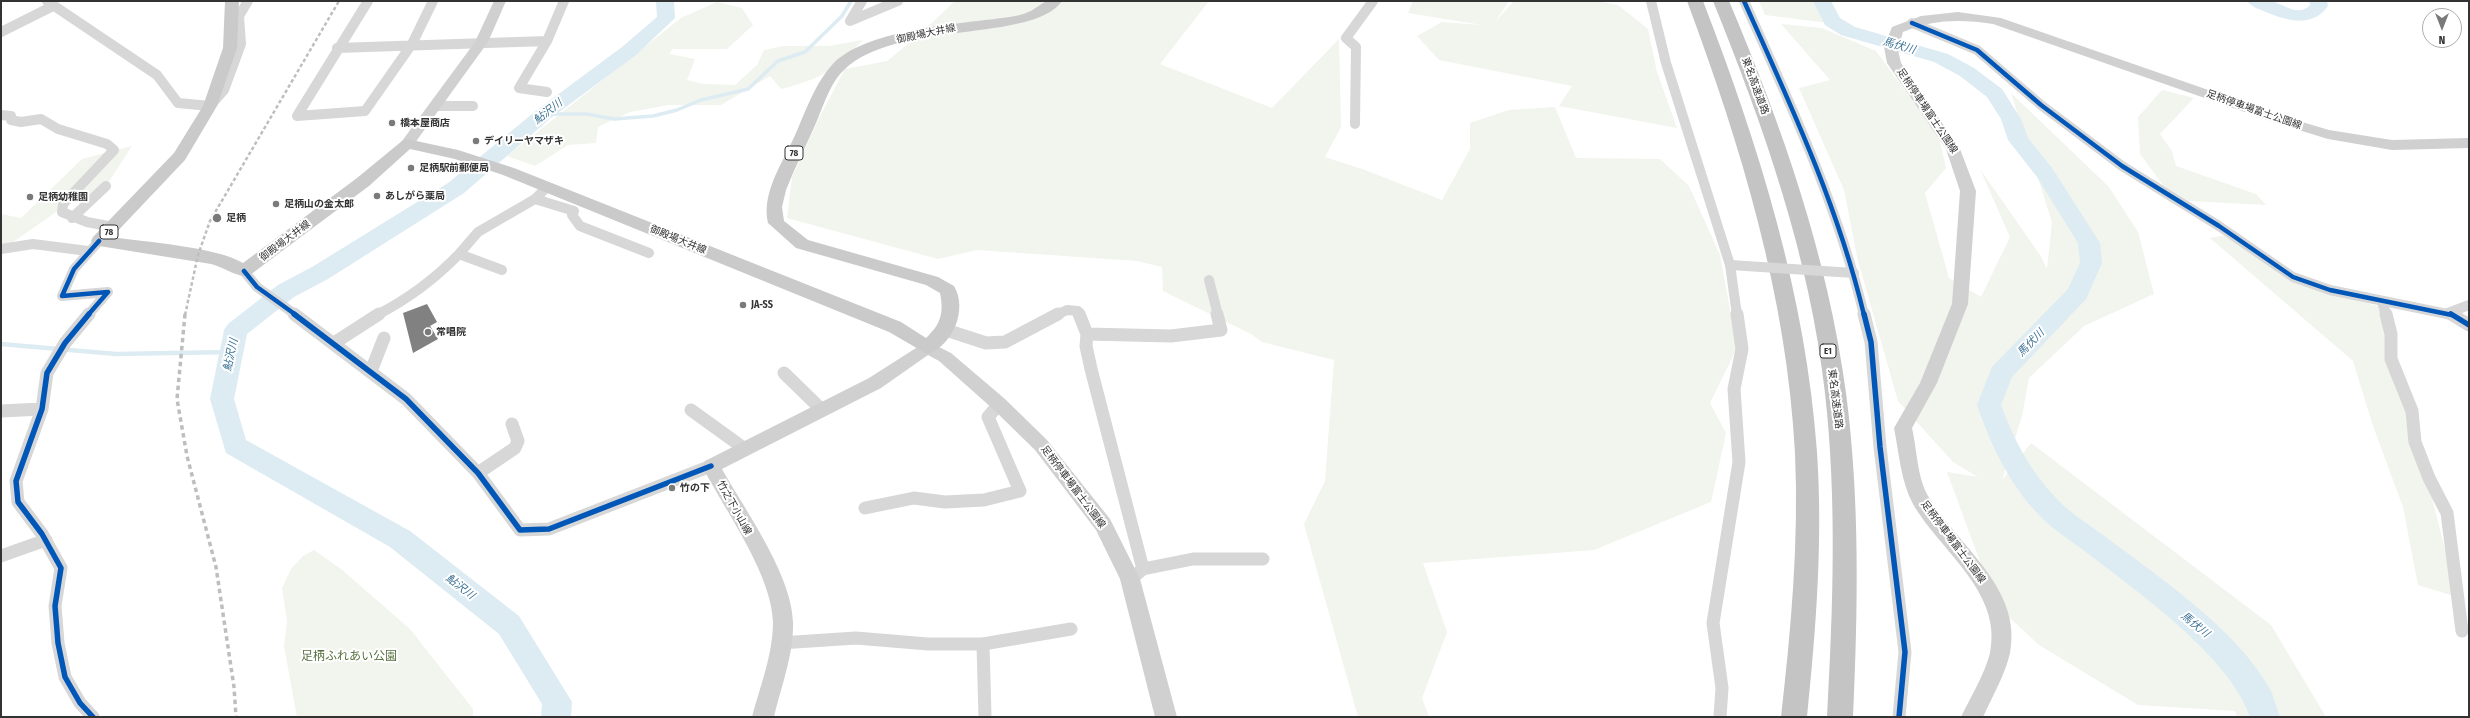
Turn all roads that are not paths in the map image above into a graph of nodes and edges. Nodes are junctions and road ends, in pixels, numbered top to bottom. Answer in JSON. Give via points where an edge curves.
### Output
{"nodes":[{"id":1,"x":232,"y":1,"type":"edge"},
{"id":2,"x":248,"y":1,"type":"edge"},
{"id":3,"x":368,"y":1,"type":"edge"},
{"id":4,"x":433,"y":1,"type":"edge"},
{"id":5,"x":500,"y":1,"type":"edge"},
{"id":6,"x":564,"y":1,"type":"edge"},
{"id":7,"x":862,"y":1,"type":"edge"},
{"id":8,"x":898,"y":1,"type":"edge"},
{"id":9,"x":1055,"y":1,"type":"edge"},
{"id":10,"x":1373,"y":1,"type":"edge"},
{"id":11,"x":1651,"y":1,"type":"edge"},
{"id":12,"x":1694,"y":1,"type":"edge"},
{"id":13,"x":1721,"y":1,"type":"edge"},
{"id":14,"x":1744,"y":1,"type":"edge"},
{"id":15,"x":50,"y":4,"type":"edge"},
{"id":16,"x":1912,"y":23,"type":"junction"},
{"id":17,"x":1,"y":32,"type":"edge"},
{"id":18,"x":547,"y":41,"type":"junction"},
{"id":19,"x":480,"y":42,"type":"junction"},
{"id":20,"x":412,"y":44,"type":"junction"},
{"id":21,"x":337,"y":48,"type":"junction"},
{"id":22,"x":547,"y":92,"type":"dead end"},
{"id":23,"x":210,"y":106,"type":"junction"},
{"id":24,"x":435,"y":106,"type":"junction"},
{"id":25,"x":472,"y":106,"type":"dead end"},
{"id":26,"x":1,"y":115,"type":"edge"},
{"id":27,"x":1355,"y":124,"type":"dead end"},
{"id":28,"x":2469,"y":143,"type":"edge"},
{"id":29,"x":407,"y":144,"type":"junction"},
{"id":30,"x":106,"y":186,"type":"dead end"},
{"id":31,"x":547,"y":187,"type":"junction"},
{"id":32,"x":535,"y":199,"type":"junction"},
{"id":33,"x":72,"y":218,"type":"junction"},
{"id":34,"x":113,"y":227,"type":"junction"},
{"id":35,"x":94,"y":246,"type":"junction"},
{"id":36,"x":1,"y":250,"type":"edge"},
{"id":37,"x":649,"y":253,"type":"dead end"},
{"id":38,"x":459,"y":254,"type":"junction"},
{"id":39,"x":1730,"y":265,"type":"junction"},
{"id":40,"x":502,"y":270,"type":"dead end"},
{"id":41,"x":244,"y":271,"type":"junction"},
{"id":42,"x":1854,"y":274,"type":"junction"},
{"id":43,"x":1209,"y":280,"type":"dead end"},
{"id":44,"x":2382,"y":302,"type":"junction"},
{"id":45,"x":2469,"y":306,"type":"edge"},
{"id":46,"x":2448,"y":313,"type":"junction"},
{"id":47,"x":2469,"y":325,"type":"edge"},
{"id":48,"x":946,"y":330,"type":"junction"},
{"id":49,"x":1087,"y":334,"type":"junction"},
{"id":50,"x":384,"y":338,"type":"dead end"},
{"id":51,"x":334,"y":343,"type":"junction"},
{"id":52,"x":927,"y":348,"type":"junction"},
{"id":53,"x":371,"y":371,"type":"junction"},
{"id":54,"x":784,"y":374,"type":"dead end"},
{"id":55,"x":1000,"y":404,"type":"junction"},
{"id":56,"x":42,"y":409,"type":"junction"},
{"id":57,"x":691,"y":410,"type":"dead end"},
{"id":58,"x":822,"y":410,"type":"junction"},
{"id":59,"x":1,"y":412,"type":"edge"},
{"id":60,"x":512,"y":424,"type":"dead end"},
{"id":61,"x":745,"y":449,"type":"junction"},
{"id":62,"x":711,"y":466,"type":"junction"},
{"id":63,"x":478,"y":473,"type":"junction"},
{"id":64,"x":865,"y":508,"type":"dead end"},
{"id":65,"x":46,"y":540,"type":"junction"},
{"id":66,"x":1,"y":556,"type":"edge"},
{"id":67,"x":1264,"y":559,"type":"dead end"},
{"id":68,"x":1137,"y":574,"type":"junction"},
{"id":69,"x":1071,"y":629,"type":"dead end"},
{"id":70,"x":2462,"y":631,"type":"dead end"},
{"id":71,"x":780,"y":643,"type":"junction"},
{"id":72,"x":983,"y":644,"type":"junction"},
{"id":73,"x":93,"y":717,"type":"edge"},
{"id":74,"x":763,"y":717,"type":"edge"},
{"id":75,"x":985,"y":717,"type":"edge"},
{"id":76,"x":1166,"y":717,"type":"edge"},
{"id":77,"x":1720,"y":717,"type":"edge"},
{"id":78,"x":1794,"y":717,"type":"edge"},
{"id":79,"x":1840,"y":717,"type":"edge"},
{"id":80,"x":1899,"y":717,"type":"edge"},
{"id":81,"x":1972,"y":717,"type":"edge"}],
"edges":[{"from":1,"to":23,"type":"main road","number":"78","via":[[230,48]]},
{"from":2,"to":23,"type":"street","via":[[239,16],[241,44],[227,84]]},
{"from":3,"to":21,"type":"street"},
{"from":4,"to":20,"type":"street"},
{"from":5,"to":19,"type":"main road"},
{"from":6,"to":18,"type":"street"},
{"from":7,"to":8,"type":"street","via":[[850,21]]},
{"from":9,"to":48,"type":"main road","name":"御殿場大井線","number":"78","via":[[1032,18],[960,27],[882,43],[857,53],[838,67],[828,84],[794,153],[774,204],[776,223],[802,244],[932,281],[948,290],[951,305]]},
{"from":10,"to":27,"type":"street","via":[[1346,38],[1356,47]]},
{"from":11,"to":39,"type":"street","via":[[1666,63]]},
{"from":12,"to":78,"type":"highway","via":[[1750,154],[1771,228],[1798,374],[1805,446],[1808,519],[1805,597]]},
{"from":13,"to":79,"type":"highway","name":"東名高速道路","number":"E1","via":[[1772,134],[1795,210],[1818,303],[1832,376],[1841,447],[1845,533],[1845,628]]},
{"from":14,"to":42,"type":"street","via":[[1793,111]]},
{"from":15,"to":17,"type":"street"},
{"from":15,"to":23,"type":"street","via":[[157,75],[178,103]]},
{"from":16,"to":28,"type":"main road","name":"足柄停車場富士公園線","via":[[1926,18],[1960,15],[1996,20],[2328,134],[2392,145]]},
{"from":16,"to":44,"type":"street","via":[[1977,50],[2041,105],[2122,166],[2219,226],[2293,277],[2330,290]]},
{"from":16,"to":81,"type":"main road","name":"足柄停車場富士公園線","via":[[1897,30],[1891,54],[1899,71],[1956,154],[1968,191],[1960,304],[1928,383],[1903,428],[1919,498],[1985,583],[1996,605],[2002,626],[2001,648]]},
{"from":18,"to":19,"type":"street"},
{"from":18,"to":22,"type":"street","via":[[519,88]]},
{"from":19,"to":20,"type":"street"},
{"from":19,"to":24,"type":"main road"},
{"from":20,"to":21,"type":"street"},
{"from":20,"to":21,"type":"street","via":[[366,111],[297,116]]},
{"from":23,"to":34,"type":"main road","number":"78","via":[[180,156]]},
{"from":24,"to":25,"type":"street"},
{"from":24,"to":29,"type":"main road"},
{"from":26,"to":33,"type":"street","via":[[11,116],[11,120],[21,122],[41,119],[58,129],[107,144],[114,150],[63,204],[62,212]]},
{"from":29,"to":31,"type":"main road","name":"御殿場大井線","via":[[437,148]]},
{"from":29,"to":41,"type":"main road","name":"御殿場大井線","via":[[363,182]]},
{"from":30,"to":33,"type":"street"},
{"from":31,"to":32,"type":"street"},
{"from":31,"to":52,"type":"main road","name":"御殿場大井線","via":[[896,327]]},
{"from":32,"to":37,"type":"street","via":[[574,211],[572,215],[580,226]]},
{"from":32,"to":38,"type":"street","via":[[478,232]]},
{"from":33,"to":34,"type":"street"},
{"from":34,"to":35,"type":"main road","number":"78"},
{"from":35,"to":36,"type":"street","via":[[23,245]]},
{"from":35,"to":41,"type":"main road","number":"78","via":[[223,260]]},
{"from":35,"to":56,"type":"street","via":[[72,272],[62,296],[108,292],[65,343],[47,373]]},
{"from":38,"to":40,"type":"street"},
{"from":38,"to":51,"type":"street","via":[[437,277],[404,301]]},
{"from":39,"to":42,"type":"street","bridge":true},
{"from":39,"to":77,"type":"street","via":[[1742,349],[1734,389],[1739,462],[1713,623],[1722,688]]},
{"from":41,"to":51,"type":"street","via":[[257,287]]},
{"from":42,"to":80,"type":"street","via":[[1871,342],[1880,447],[1905,652]]},
{"from":43,"to":49,"type":"street","via":[[1221,330],[1171,336]]},
{"from":44,"to":46,"type":"street"},
{"from":44,"to":70,"type":"street","via":[[2391,334],[2391,359],[2412,410],[2415,442],[2429,478],[2447,512]]},
{"from":45,"to":46,"type":"street"},
{"from":46,"to":47,"type":"street"},
{"from":48,"to":49,"type":"street","via":[[986,343],[1005,342],[1067,310],[1078,311]]},
{"from":48,"to":52,"type":"main road"},
{"from":49,"to":68,"type":"street","via":[[1086,346]]},
{"from":50,"to":53,"type":"street"},
{"from":51,"to":53,"type":"street"},
{"from":52,"to":55,"type":"main road","name":"足柄停車場富士公園線","via":[[945,357]]},
{"from":52,"to":58,"type":"main road","via":[[875,383]]},
{"from":53,"to":63,"type":"street","via":[[406,399]]},
{"from":54,"to":58,"type":"street"},
{"from":55,"to":64,"type":"street","via":[[988,417],[1020,491],[984,500],[945,502],[914,498]]},
{"from":55,"to":68,"type":"main road","name":"足柄停車場富士公園線","via":[[1041,445]]},
{"from":56,"to":59,"type":"street"},
{"from":56,"to":65,"type":"street","via":[[16,481],[18,502]]},
{"from":57,"to":61,"type":"street"},
{"from":58,"to":61,"type":"main road"},
{"from":60,"to":63,"type":"street","via":[[518,441],[515,448]]},
{"from":61,"to":62,"type":"main road"},
{"from":62,"to":63,"type":"street","via":[[549,529],[520,530]]},
{"from":62,"to":71,"type":"main road","name":"竹之下小山線","via":[[769,572],[780,598],[783,621]]},
{"from":65,"to":66,"type":"street"},
{"from":65,"to":73,"type":"street","via":[[61,568],[55,606],[58,643],[65,677],[80,703]]},
{"from":67,"to":68,"type":"street","via":[[1192,559]]},
{"from":68,"to":76,"type":"main road","name":"足柄停車場富士公園線"},
{"from":69,"to":72,"type":"street"},
{"from":71,"to":72,"type":"street","via":[[856,638],[928,644]]},
{"from":71,"to":74,"type":"main road","name":"竹之下小山線"},
{"from":72,"to":75,"type":"street"}]}
